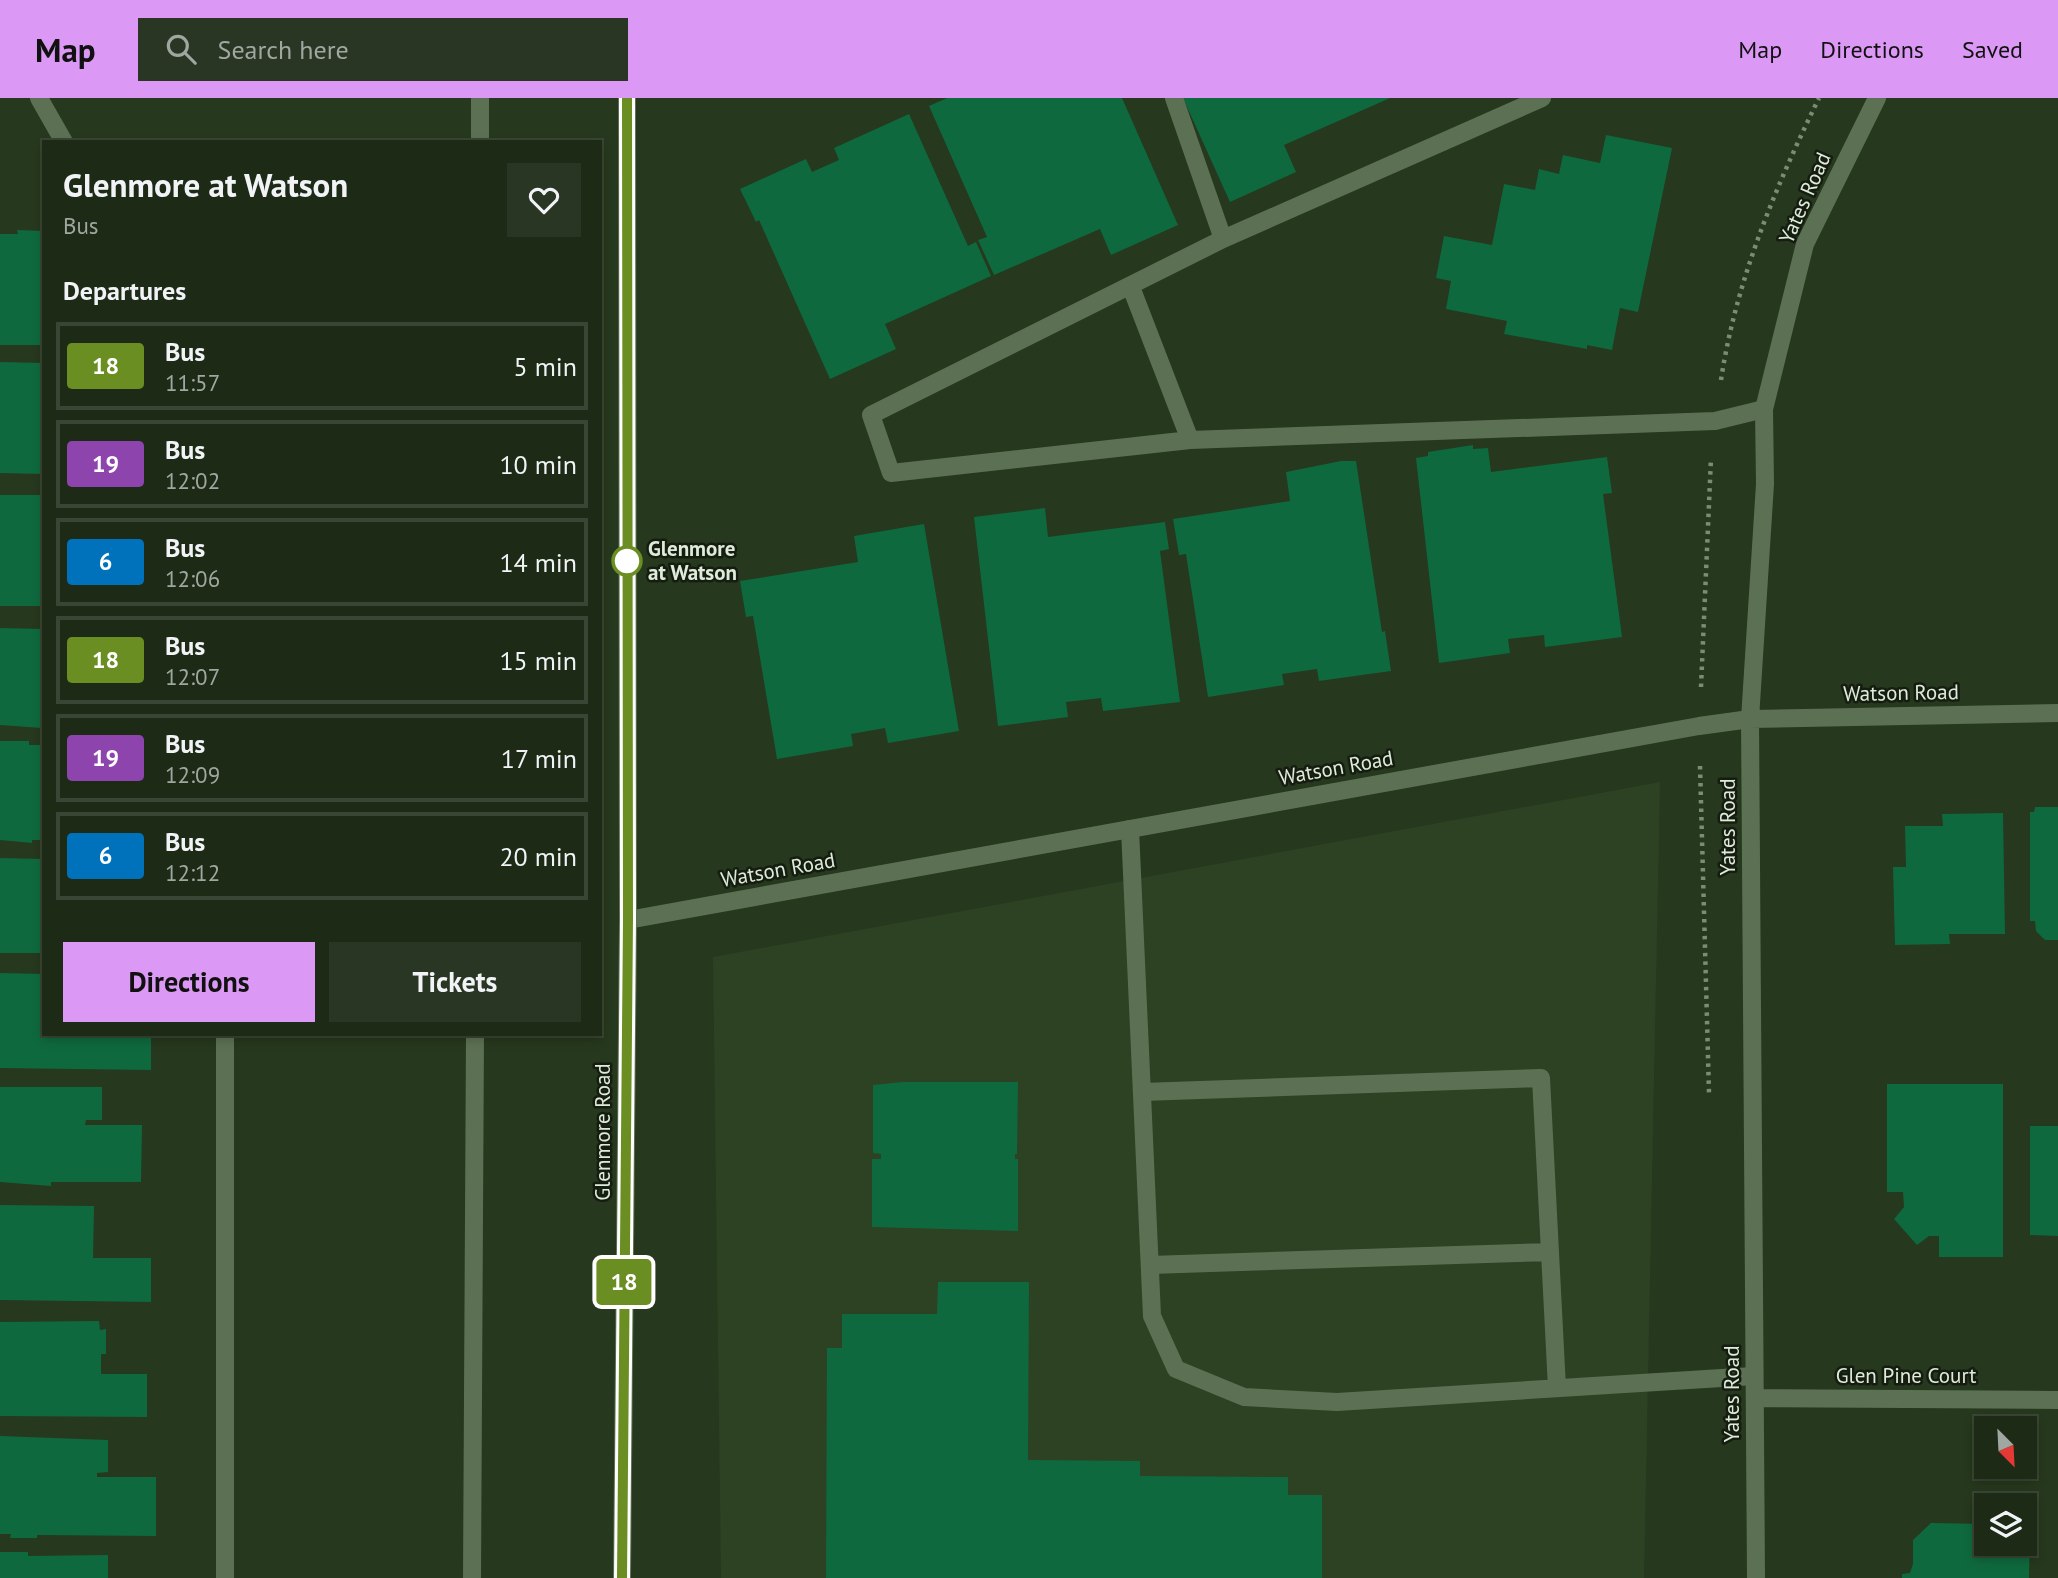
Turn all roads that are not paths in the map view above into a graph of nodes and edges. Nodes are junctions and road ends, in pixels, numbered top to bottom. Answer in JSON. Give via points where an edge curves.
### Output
{"nodes":[{"id":1,"x":39,"y":98,"type":"edge"},
{"id":2,"x":480,"y":98,"type":"edge"},
{"id":3,"x":627,"y":98,"type":"edge"},
{"id":4,"x":1174,"y":98,"type":"edge"},
{"id":5,"x":1542,"y":98,"type":"edge"},
{"id":6,"x":1877,"y":98,"type":"edge"},
{"id":7,"x":63,"y":140,"type":"edge"},
{"id":8,"x":480,"y":140,"type":"edge"},
{"id":9,"x":1223,"y":239,"type":"junction"},
{"id":10,"x":1131,"y":287,"type":"junction"},
{"id":11,"x":1764,"y":409,"type":"junction"},
{"id":12,"x":1190,"y":440,"type":"junction"},
{"id":13,"x":2058,"y":713,"type":"edge"},
{"id":14,"x":1750,"y":719,"type":"junction"},
{"id":15,"x":1130,"y":829,"type":"junction"},
{"id":16,"x":628,"y":920,"type":"junction"},
{"id":17,"x":225,"y":1036,"type":"edge"},
{"id":18,"x":475,"y":1036,"type":"edge"},
{"id":19,"x":1142,"y":1092,"type":"junction"},
{"id":20,"x":1550,"y":1252,"type":"junction"},
{"id":21,"x":1150,"y":1265,"type":"junction"},
{"id":22,"x":1754,"y":1376,"type":"junction"},
{"id":23,"x":1557,"y":1388,"type":"junction"},
{"id":24,"x":1755,"y":1398,"type":"junction"},
{"id":25,"x":2058,"y":1400,"type":"edge"},
{"id":26,"x":225,"y":1578,"type":"edge"},
{"id":27,"x":472,"y":1578,"type":"edge"},
{"id":28,"x":622,"y":1578,"type":"edge"},
{"id":29,"x":1756,"y":1578,"type":"edge"}],
"edges":[{"from":1,"to":7,"type":"street"},
{"from":2,"to":8,"type":"street"},
{"from":3,"to":16,"type":"street","name":"Glenmore Road"},
{"from":4,"to":9,"type":"street"},
{"from":5,"to":9,"type":"street"},
{"from":6,"to":11,"type":"street","name":"Yates Road","via":[[1805,244]]},
{"from":9,"to":10,"type":"street"},
{"from":10,"to":12,"type":"street"},
{"from":10,"to":12,"type":"street","via":[[871,415],[891,473]]},
{"from":11,"to":12,"type":"street","via":[[1715,421]]},
{"from":11,"to":14,"type":"street","name":"Yates Road","via":[[1765,484]]},
{"from":13,"to":14,"type":"street","name":"Watson Road"},
{"from":14,"to":15,"type":"street","name":"Watson Road"},
{"from":14,"to":22,"type":"street","name":"Yates Road"},
{"from":15,"to":16,"type":"street","name":"Watson Road"},
{"from":15,"to":19,"type":"street"},
{"from":16,"to":28,"type":"street","name":"Glenmore Road"},
{"from":17,"to":26,"type":"street"},
{"from":18,"to":27,"type":"street"},
{"from":19,"to":20,"type":"street","via":[[1541,1078]]},
{"from":19,"to":21,"type":"street"},
{"from":20,"to":21,"type":"street"},
{"from":20,"to":23,"type":"street"},
{"from":21,"to":23,"type":"street","via":[[1152,1316],[1176,1369],[1244,1397],[1337,1402]]},
{"from":22,"to":23,"type":"street"},
{"from":22,"to":24,"type":"street","name":"Yates Road"},
{"from":24,"to":25,"type":"street","name":"Glen Pine Court"},
{"from":24,"to":29,"type":"street","name":"Yates Road"}]}
